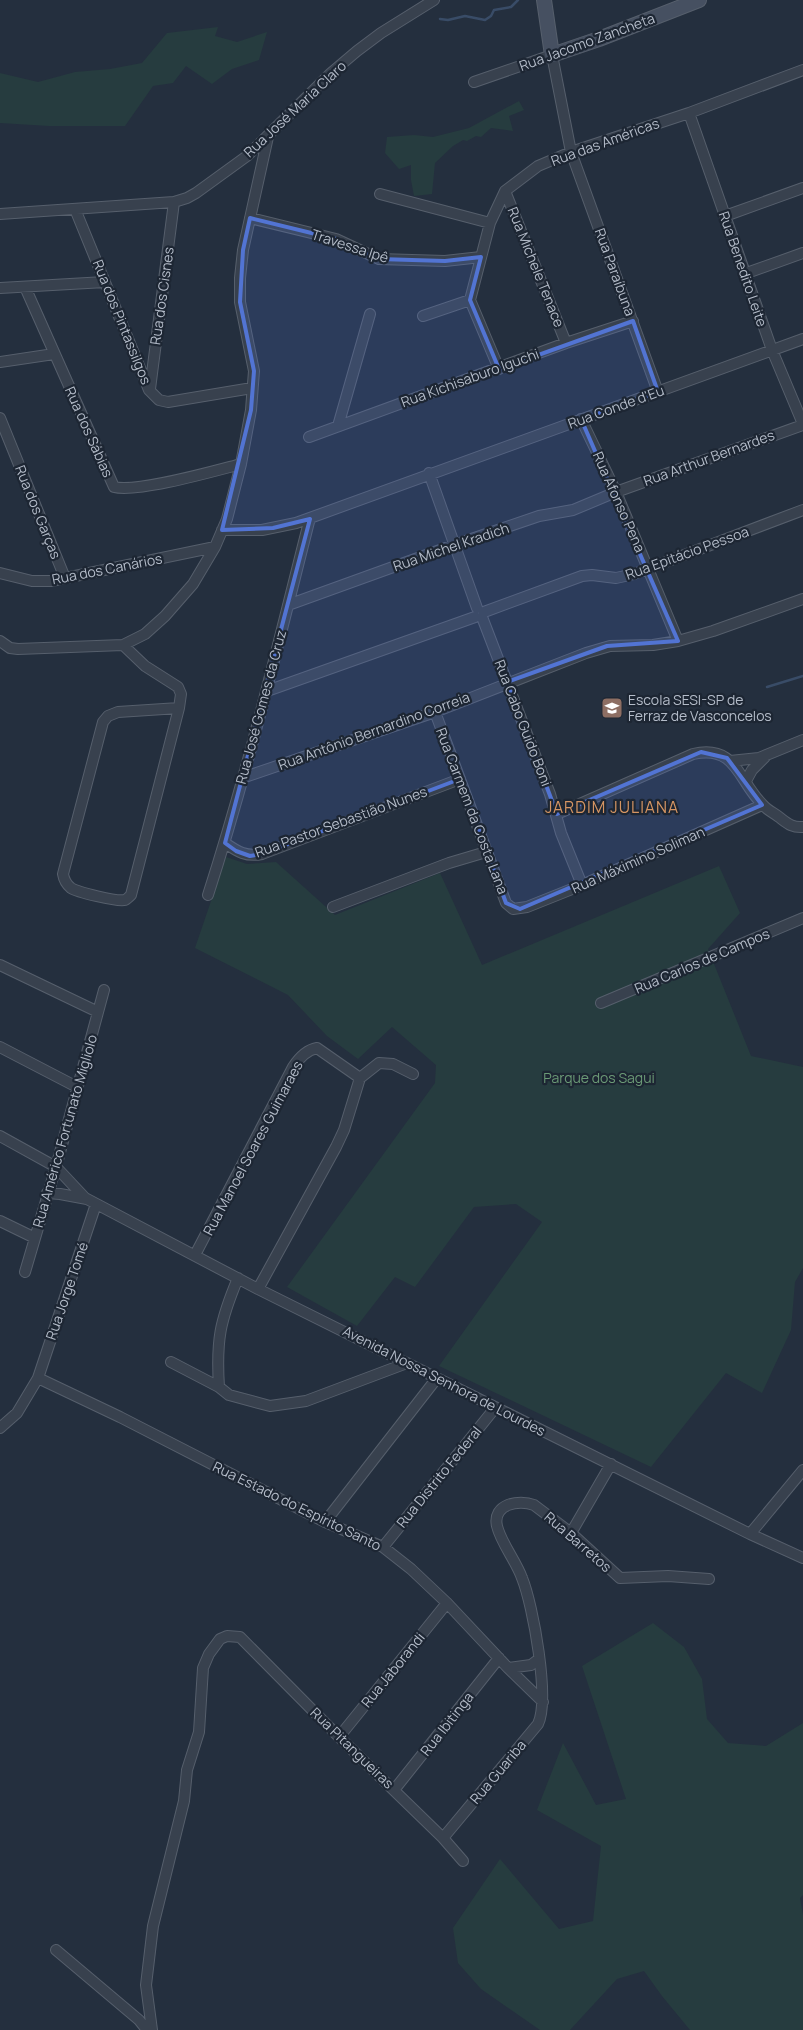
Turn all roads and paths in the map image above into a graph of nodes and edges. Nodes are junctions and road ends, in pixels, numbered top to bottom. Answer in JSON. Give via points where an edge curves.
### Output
{"nodes":[{"id":1,"x":434,"y":0,"type":"edge"},
{"id":2,"x":544,"y":0,"type":"edge"},
{"id":3,"x":700,"y":0,"type":"edge"},
{"id":4,"x":552,"y":55,"type":"junction"},
{"id":5,"x":803,"y":70,"type":"edge"},
{"id":6,"x":474,"y":82,"type":"dead end"},
{"id":7,"x":689,"y":113,"type":"junction"},
{"id":8,"x":268,"y":137,"type":"junction"},
{"id":9,"x":571,"y":152,"type":"junction"},
{"id":10,"x":803,"y":188,"type":"edge"},
{"id":11,"x":505,"y":191,"type":"junction"},
{"id":12,"x":380,"y":194,"type":"dead end"},
{"id":13,"x":174,"y":202,"type":"junction"},
{"id":14,"x":75,"y":209,"type":"junction"},
{"id":15,"x":0,"y":214,"type":"edge"},
{"id":16,"x":725,"y":216,"type":"junction"},
{"id":17,"x":250,"y":218,"type":"junction"},
{"id":18,"x":490,"y":223,"type":"junction"},
{"id":19,"x":803,"y":253,"type":"edge"},
{"id":20,"x":481,"y":257,"type":"junction"},
{"id":21,"x":744,"y":274,"type":"junction"},
{"id":22,"x":105,"y":282,"type":"junction"},
{"id":23,"x":25,"y":287,"type":"junction"},
{"id":24,"x":0,"y":288,"type":"edge"},
{"id":25,"x":470,"y":300,"type":"junction"},
{"id":26,"x":370,"y":314,"type":"dead end"},
{"id":27,"x":423,"y":316,"type":"dead end"},
{"id":28,"x":632,"y":321,"type":"junction"},
{"id":29,"x":803,"y":339,"type":"edge"},
{"id":30,"x":566,"y":343,"type":"junction"},
{"id":31,"x":772,"y":350,"type":"junction"},
{"id":32,"x":54,"y":354,"type":"junction"},
{"id":33,"x":0,"y":362,"type":"edge"},
{"id":34,"x":499,"y":369,"type":"junction"},
{"id":35,"x":252,"y":388,"type":"junction"},
{"id":36,"x":149,"y":390,"type":"junction"},
{"id":37,"x":658,"y":392,"type":"junction"},
{"id":38,"x":0,"y":418,"type":"edge"},
{"id":39,"x":581,"y":419,"type":"junction"},
{"id":40,"x":803,"y":424,"type":"edge"},
{"id":41,"x":338,"y":426,"type":"junction"},
{"id":42,"x":4,"y":437,"type":"edge"},
{"id":43,"x":309,"y":437,"type":"dead end"},
{"id":44,"x":240,"y":464,"type":"junction"},
{"id":45,"x":429,"y":474,"type":"junction"},
{"id":46,"x":616,"y":492,"type":"junction"},
{"id":47,"x":803,"y":510,"type":"edge"},
{"id":48,"x":310,"y":518,"type":"junction"},
{"id":49,"x":222,"y":530,"type":"junction"},
{"id":50,"x":454,"y":545,"type":"junction"},
{"id":51,"x":215,"y":547,"type":"junction"},
{"id":52,"x":648,"y":568,"type":"junction"},
{"id":53,"x":0,"y":573,"type":"edge"},
{"id":54,"x":65,"y":578,"type":"junction"},
{"id":55,"x":803,"y":599,"type":"edge"},
{"id":56,"x":288,"y":605,"type":"junction"},
{"id":57,"x":480,"y":614,"type":"junction"},
{"id":58,"x":0,"y":640,"type":"edge"},
{"id":59,"x":678,"y":641,"type":"junction"},
{"id":60,"x":123,"y":645,"type":"junction"},
{"id":61,"x":506,"y":682,"type":"junction"},
{"id":62,"x":267,"y":691,"type":"junction"},
{"id":63,"x":179,"y":708,"type":"junction"},
{"id":64,"x":435,"y":712,"type":"junction"},
{"id":65,"x":803,"y":740,"type":"edge"},
{"id":66,"x":768,"y":755,"type":"junction"},
{"id":67,"x":730,"y":762,"type":"junction"},
{"id":68,"x":242,"y":778,"type":"junction"},
{"id":69,"x":460,"y":779,"type":"junction"},
{"id":70,"x":746,"y":781,"type":"junction"},
{"id":71,"x":762,"y":805,"type":"junction"},
{"id":72,"x":557,"y":814,"type":"junction"},
{"id":73,"x":802,"y":828,"type":"edge"},
{"id":74,"x":225,"y":843,"type":"junction"},
{"id":75,"x":486,"y":852,"type":"junction"},
{"id":76,"x":582,"y":885,"type":"junction"},
{"id":77,"x":208,"y":895,"type":"dead end"},
{"id":78,"x":334,"y":907,"type":"dead end"},
{"id":79,"x":513,"y":909,"type":"joint"},
{"id":80,"x":803,"y":918,"type":"edge"},
{"id":81,"x":0,"y":965,"type":"edge"},
{"id":82,"x":104,"y":990,"type":"dead end"},
{"id":83,"x":601,"y":1003,"type":"dead end"},
{"id":84,"x":98,"y":1012,"type":"junction"},
{"id":85,"x":0,"y":1047,"type":"edge"},
{"id":86,"x":413,"y":1074,"type":"dead end"},
{"id":87,"x":360,"y":1078,"type":"junction"},
{"id":88,"x":77,"y":1087,"type":"junction"},
{"id":89,"x":0,"y":1136,"type":"edge"},
{"id":90,"x":56,"y":1167,"type":"junction"},
{"id":91,"x":47,"y":1193,"type":"junction"},
{"id":92,"x":92,"y":1202,"type":"junction"},
{"id":93,"x":0,"y":1221,"type":"edge"},
{"id":94,"x":35,"y":1238,"type":"junction"},
{"id":95,"x":195,"y":1255,"type":"junction"},
{"id":96,"x":25,"y":1272,"type":"dead end"},
{"id":97,"x":238,"y":1278,"type":"junction"},
{"id":98,"x":258,"y":1289,"type":"junction"},
{"id":99,"x":171,"y":1362,"type":"dead end"},
{"id":100,"x":407,"y":1363,"type":"junction"},
{"id":101,"x":38,"y":1378,"type":"junction"},
{"id":102,"x":437,"y":1378,"type":"junction"},
{"id":103,"x":219,"y":1386,"type":"junction"},
{"id":104,"x":495,"y":1408,"type":"junction"},
{"id":105,"x":0,"y":1428,"type":"edge"},
{"id":106,"x":611,"y":1464,"type":"junction"},
{"id":107,"x":803,"y":1470,"type":"edge"},
{"id":108,"x":325,"y":1522,"type":"junction"},
{"id":109,"x":571,"y":1533,"type":"junction"},
{"id":110,"x":750,"y":1534,"type":"junction"},
{"id":111,"x":383,"y":1547,"type":"junction"},
{"id":112,"x":803,"y":1558,"type":"edge"},
{"id":113,"x":709,"y":1579,"type":"dead end"},
{"id":114,"x":448,"y":1603,"type":"junction"},
{"id":115,"x":499,"y":1658,"type":"junction"},
{"id":116,"x":538,"y":1659,"type":"junction"},
{"id":117,"x":508,"y":1668,"type":"junction"},
{"id":118,"x":542,"y":1702,"type":"junction"},
{"id":119,"x":339,"y":1737,"type":"junction"},
{"id":120,"x":394,"y":1790,"type":"junction"},
{"id":121,"x":443,"y":1838,"type":"junction"},
{"id":122,"x":463,"y":1861,"type":"dead end"},
{"id":123,"x":56,"y":1950,"type":"dead end"},
{"id":124,"x":147,"y":2030,"type":"edge"},
{"id":125,"x":152,"y":2030,"type":"edge"}],
"edges":[{"from":1,"to":8,"type":"street","name":"Rua José Maria Claro","via":[[357,51]]},
{"from":2,"to":4,"type":"street"},
{"from":3,"to":4,"type":"street","name":"Rua Jacomo Zancheta"},
{"from":4,"to":6,"type":"street","name":"Rua Jacomo Zancheta"},
{"from":4,"to":9,"type":"street","name":"Rua Paraíbuna"},
{"from":5,"to":7,"type":"street","name":"Rua das Américas"},
{"from":7,"to":9,"type":"street","name":"Rua das Américas"},
{"from":7,"to":16,"type":"street","name":"Rua Benedito Leite"},
{"from":8,"to":13,"type":"street","name":"Rua José Maria Claro","via":[[196,193]]},
{"from":8,"to":17,"type":"street"},
{"from":9,"to":11,"type":"street","name":"Rua das Américas","via":[[538,166]]},
{"from":9,"to":28,"type":"street","name":"Rua Paraíbuna"},
{"from":10,"to":16,"type":"street"},
{"from":11,"to":18,"type":"street","name":"Rua das Américas"},
{"from":11,"to":30,"type":"street","name":"Rua Michele Tenace"},
{"from":12,"to":18,"type":"street"},
{"from":13,"to":14,"type":"street","name":"Rua José Maria Claro"},
{"from":13,"to":36,"type":"street","name":"Rua dos Cisnes"},
{"from":14,"to":15,"type":"street","name":"Rua José Maria Claro"},
{"from":14,"to":22,"type":"street","name":"Rua dos Pintassilgos"},
{"from":16,"to":21,"type":"street","name":"Rua Benedito Leite"},
{"from":17,"to":20,"type":"street","name":"Travessa Ipê","via":[[336,239],[379,259],[445,261]]},
{"from":17,"to":35,"type":"street","via":[[243,250],[240,302],[254,371]]},
{"from":18,"to":20,"type":"street","name":"Rua das Américas"},
{"from":19,"to":21,"type":"street"},
{"from":20,"to":25,"type":"street","name":"Rua das Américas"},
{"from":21,"to":31,"type":"street","name":"Rua Benedito Leite"},
{"from":22,"to":23,"type":"street"},
{"from":22,"to":36,"type":"street","name":"Rua dos Pintassilgos"},
{"from":23,"to":24,"type":"street"},
{"from":23,"to":32,"type":"street","name":"Rua dos Sábias"},
{"from":25,"to":27,"type":"street"},
{"from":25,"to":34,"type":"street"},
{"from":26,"to":41,"type":"street"},
{"from":28,"to":30,"type":"street","name":"Rua Kichisaburo Iguchi"},
{"from":28,"to":37,"type":"street","name":"Rua Paraíbuna"},
{"from":29,"to":31,"type":"street","name":"Rua Conde d'Eu"},
{"from":30,"to":34,"type":"street","name":"Rua Kichisaburo Iguchi"},
{"from":31,"to":37,"type":"street","name":"Rua Conde d'Eu"},
{"from":31,"to":40,"type":"street","name":"Rua Benedito Leite"},
{"from":32,"to":33,"type":"street"},
{"from":32,"to":44,"type":"street","name":"Rua dos Sábias","via":[[114,487],[154,484]]},
{"from":34,"to":41,"type":"street","name":"Rua Kichisaburo Iguchi"},
{"from":35,"to":36,"type":"street","name":"Rua dos Pintassilgos","via":[[168,402],[159,400]]},
{"from":35,"to":44,"type":"street"},
{"from":37,"to":39,"type":"street","name":"Rua Conde d'Eu"},
{"from":38,"to":42,"type":"street","name":"Rua dos Garças"},
{"from":39,"to":45,"type":"street","name":"Rua Conde d'Eu"},
{"from":39,"to":46,"type":"street","name":"Rua Afonso Pena"},
{"from":40,"to":46,"type":"street","name":"Rua Arthur Bernardes"},
{"from":41,"to":43,"type":"street","name":"Rua Kichisaburo Iguchi"},
{"from":42,"to":54,"type":"street","name":"Rua dos Garças"},
{"from":44,"to":49,"type":"street"},
{"from":45,"to":48,"type":"street","name":"Rua Conde d'Eu"},
{"from":45,"to":50,"type":"street","name":"Rua Cabo Guido Boni"},
{"from":46,"to":50,"type":"street","name":"Rua Michel Kradich","via":[[574,510],[539,516]]},
{"from":46,"to":52,"type":"street","name":"Rua Afonso Pena"},
{"from":47,"to":52,"type":"street","name":"Rua Epitácio Pessoa"},
{"from":48,"to":49,"type":"street","name":"Rua Conde d'Eu","via":[[272,528]]},
{"from":48,"to":56,"type":"street","name":"Rua José Gomes da Cruz"},
{"from":49,"to":51,"type":"street"},
{"from":50,"to":56,"type":"street","name":"Rua Michel Kradich"},
{"from":50,"to":57,"type":"street","name":"Rua Cabo Guido Boni"},
{"from":51,"to":54,"type":"street","name":"Rua dos Canários"},
{"from":51,"to":60,"type":"street","via":[[193,584],[165,616],[145,634]]},
{"from":52,"to":57,"type":"street","name":"Rua Epitácio Pessoa","via":[[616,578],[582,576]]},
{"from":52,"to":59,"type":"street","name":"Rua Afonso Pena"},
{"from":53,"to":54,"type":"street","name":"Rua dos Canários","via":[[43,582]]},
{"from":55,"to":59,"type":"street","name":"Rua Antônio Bernardino Correia"},
{"from":56,"to":62,"type":"street","name":"Rua José Gomes da Cruz"},
{"from":57,"to":61,"type":"street","name":"Rua Cabo Guido Boni"},
{"from":57,"to":62,"type":"street","name":"Rua Epitácio Pessoa"},
{"from":58,"to":60,"type":"street","via":[[10,648],[18,649]]},
{"from":59,"to":61,"type":"street","name":"Rua Antônio Bernardino Correia","via":[[607,646]]},
{"from":60,"to":63,"type":"street","via":[[145,666],[178,687],[181,694]]},
{"from":61,"to":64,"type":"street","name":"Rua Antônio Bernardino Correia"},
{"from":61,"to":72,"type":"street","name":"Rua Cabo Guido Boni"},
{"from":62,"to":68,"type":"street","name":"Rua José Gomes da Cruz"},
{"from":63,"to":63,"type":"street","via":[[131,895],[120,900],[70,887],[63,874],[103,722],[118,712]]},
{"from":64,"to":68,"type":"street","name":"Rua Antônio Bernardino Correia"},
{"from":64,"to":69,"type":"street","name":"Rua Carmem da Costa Lana"},
{"from":65,"to":66,"type":"street"},
{"from":66,"to":67,"type":"street"},
{"from":66,"to":70,"type":"street","via":[[752,770]]},
{"from":67,"to":70,"type":"street"},
{"from":67,"to":72,"type":"street","via":[[711,752],[693,754]]},
{"from":68,"to":74,"type":"street","name":"Rua José Gomes da Cruz"},
{"from":69,"to":74,"type":"street","name":"Rua Pastor Sebastião Nunes","via":[[262,854],[250,856]]},
{"from":69,"to":75,"type":"street","name":"Rua Carmem da Costa Lana"},
{"from":70,"to":71,"type":"street"},
{"from":71,"to":73,"type":"street","via":[[787,824]]},
{"from":71,"to":76,"type":"street","name":"Rua Máximino Soliman"},
{"from":72,"to":76,"type":"street","name":"Rua Cabo Guido Boni","via":[[561,833]]},
{"from":74,"to":77,"type":"street","name":"Rua José Gomes da Cruz"},
{"from":75,"to":78,"type":"street"},
{"from":75,"to":79,"type":"street","name":"Rua Carmem da Costa Lana","via":[[506,903]]},
{"from":76,"to":79,"type":"street","name":"Rua Máximino Soliman","via":[[527,907]]},
{"from":80,"to":83,"type":"street","name":"Rua Carlos de Campos"},
{"from":81,"to":84,"type":"street"},
{"from":82,"to":84,"type":"street","name":"Rua Américo Fortunato Migliolo"},
{"from":84,"to":88,"type":"street","name":"Rua Américo Fortunato Migliolo"},
{"from":85,"to":88,"type":"street"},
{"from":86,"to":87,"type":"street","via":[[386,1062],[374,1066]]},
{"from":87,"to":95,"type":"street","name":"Rua Manoel Soares Guimaraes","via":[[318,1048],[308,1052],[293,1067]]},
{"from":87,"to":98,"type":"street","via":[[336,1147]]},
{"from":88,"to":90,"type":"street","name":"Rua Américo Fortunato Migliolo"},
{"from":89,"to":90,"type":"street"},
{"from":90,"to":91,"type":"street","name":"Rua Américo Fortunato Migliolo"},
{"from":90,"to":92,"type":"street"},
{"from":91,"to":92,"type":"street"},
{"from":91,"to":94,"type":"street","name":"Rua Américo Fortunato Migliolo"},
{"from":92,"to":95,"type":"street","name":"Avenida Nossa Senhora de Lourdes"},
{"from":92,"to":101,"type":"street","name":"Rua Jorge Tomé"},
{"from":93,"to":94,"type":"street"},
{"from":94,"to":96,"type":"street","name":"Rua Américo Fortunato Migliolo"},
{"from":95,"to":97,"type":"street","name":"Avenida Nossa Senhora de Lourdes"},
{"from":97,"to":98,"type":"street","name":"Avenida Nossa Senhora de Lourdes"},
{"from":97,"to":103,"type":"street","via":[[220,1324]]},
{"from":98,"to":100,"type":"street","name":"Avenida Nossa Senhora de Lourdes"},
{"from":99,"to":103,"type":"street"},
{"from":100,"to":102,"type":"street","name":"Avenida Nossa Senhora de Lourdes"},
{"from":100,"to":103,"type":"street","via":[[290,1404],[270,1406],[258,1403],[229,1395]]},
{"from":101,"to":105,"type":"street","name":"Rua Jorge Tomé","via":[[17,1414]]},
{"from":101,"to":108,"type":"street","name":"Rua Estado do Espírito Santo"},
{"from":102,"to":104,"type":"street","name":"Avenida Nossa Senhora de Lourdes"},
{"from":102,"to":108,"type":"street"},
{"from":104,"to":106,"type":"street","name":"Avenida Nossa Senhora de Lourdes"},
{"from":104,"to":111,"type":"street","name":"Rua Distrito Federal"},
{"from":106,"to":109,"type":"street"},
{"from":106,"to":110,"type":"street","name":"Avenida Nossa Senhora de Lourdes"},
{"from":107,"to":110,"type":"street"},
{"from":108,"to":111,"type":"street","name":"Rua Estado do Espírito Santo"},
{"from":109,"to":113,"type":"street","name":"Rua Barretos","via":[[620,1578],[668,1576]]},
{"from":109,"to":116,"type":"street","name":"Rua Barretos","via":[[528,1502],[516,1502],[499,1512],[497,1526],[527,1592]]},
{"from":110,"to":112,"type":"street","name":"Avenida Nossa Senhora de Lourdes"},
{"from":111,"to":114,"type":"street","name":"Rua Estado do Espírito Santo"},
{"from":114,"to":115,"type":"street","name":"Rua Estado do Espírito Santo"},
{"from":114,"to":119,"type":"street","name":"Rua Jaborandi"},
{"from":115,"to":117,"type":"street","name":"Rua Estado do Espírito Santo"},
{"from":115,"to":120,"type":"street","name":"Rua Ibitinga"},
{"from":116,"to":117,"type":"street","via":[[531,1665]]},
{"from":116,"to":118,"type":"street","name":"Rua Barretos"},
{"from":117,"to":118,"type":"street","name":"Rua Estado do Espírito Santo"},
{"from":118,"to":121,"type":"street","name":"Rua Guariba","via":[[538,1724]]},
{"from":119,"to":120,"type":"street","name":"Rua Pitangueiras"},
{"from":119,"to":125,"type":"street","name":"Rua Pitangueiras","via":[[240,1637],[220,1639],[208,1654],[202,1668],[199,1732],[188,1763],[184,1801],[153,1926],[146,1985]]},
{"from":120,"to":121,"type":"street","name":"Rua Pitangueiras"},
{"from":121,"to":122,"type":"street","name":"Rua Pitangueiras"},
{"from":123,"to":124,"type":"street"}]}
